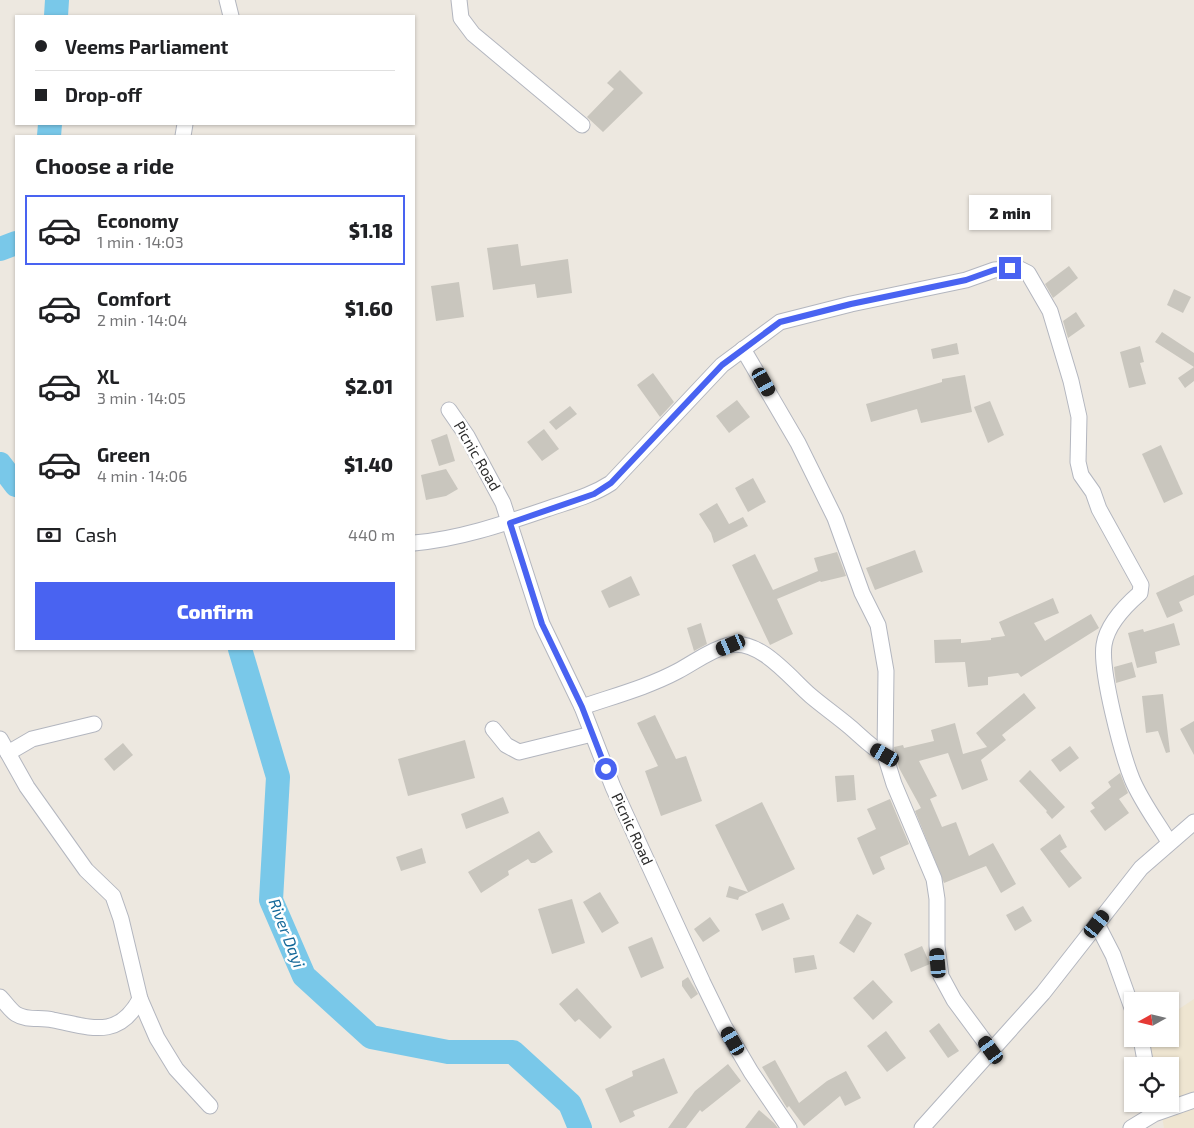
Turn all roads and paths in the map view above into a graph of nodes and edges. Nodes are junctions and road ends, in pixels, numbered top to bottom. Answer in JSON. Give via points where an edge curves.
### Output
{"nodes":[{"id":1,"x":227,"y":0,"type":"edge"},
{"id":2,"x":459,"y":0,"type":"edge"},
{"id":3,"x":231,"y":15,"type":"edge"},
{"id":4,"x":582,"y":125,"type":"dead end"},
{"id":5,"x":743,"y":349,"type":"junction"},
{"id":6,"x":449,"y":410,"type":"dead end"},
{"id":7,"x":510,"y":523,"type":"junction"},
{"id":8,"x":415,"y":543,"type":"edge"},
{"id":9,"x":582,"y":707,"type":"junction"},
{"id":10,"x":94,"y":724,"type":"dead end"},
{"id":11,"x":492,"y":729,"type":"dead end"},
{"id":12,"x":592,"y":734,"type":"junction"},
{"id":13,"x":0,"y":739,"type":"edge"},
{"id":14,"x":8,"y":752,"type":"junction"},
{"id":15,"x":885,"y":755,"type":"junction"},
{"id":16,"x":1194,"y":822,"type":"edge"},
{"id":17,"x":1169,"y":842,"type":"junction"},
{"id":18,"x":1097,"y":924,"type":"junction"},
{"id":19,"x":1126,"y":992,"type":"edge"},
{"id":20,"x":0,"y":997,"type":"edge"},
{"id":21,"x":140,"y":999,"type":"junction"},
{"id":22,"x":991,"y":1050,"type":"junction"},
{"id":23,"x":1194,"y":1100,"type":"edge"},
{"id":24,"x":1179,"y":1103,"type":"edge"},
{"id":25,"x":210,"y":1106,"type":"dead end"},
{"id":26,"x":1150,"y":1112,"type":"edge"},
{"id":27,"x":789,"y":1128,"type":"edge"},
{"id":28,"x":922,"y":1128,"type":"edge"},
{"id":29,"x":1131,"y":1128,"type":"edge"}],
"edges":[{"from":1,"to":3,"type":"street"},
{"from":2,"to":4,"type":"street","via":[[461,18],[472,34]]},
{"from":5,"to":7,"type":"street","via":[[722,365],[611,483],[594,494]]},
{"from":5,"to":15,"type":"street","via":[[798,443],[836,518],[862,593],[878,625],[886,670]]},
{"from":5,"to":17,"type":"street","via":[[780,322],[966,280],[994,270],[1018,268],[1028,273],[1050,311],[1071,381],[1079,417],[1078,462],[1081,475],[1141,585],[1140,593],[1109,630],[1104,646],[1105,670],[1133,780]]},
{"from":6,"to":7,"type":"street","name":"Picnic Road","via":[[467,436],[503,503]]},
{"from":7,"to":8,"type":"street","via":[[445,540]]},
{"from":7,"to":9,"type":"street","name":"Picnic Road","via":[[542,624]]},
{"from":9,"to":12,"type":"street","name":"Picnic Road"},
{"from":9,"to":15,"type":"street","via":[[652,683],[702,656],[731,645],[744,646],[757,650],[784,669],[867,744]]},
{"from":10,"to":14,"type":"street","via":[[32,740]]},
{"from":11,"to":12,"type":"street","via":[[506,745],[519,752]]},
{"from":12,"to":27,"type":"street","name":"Picnic Road","via":[[617,796],[720,1017],[751,1072]]},
{"from":13,"to":14,"type":"street"},
{"from":14,"to":21,"type":"street","via":[[27,787],[75,855],[113,896]]},
{"from":15,"to":22,"type":"street","via":[[934,879],[936,946],[941,976],[954,1000]]},
{"from":16,"to":17,"type":"street"},
{"from":17,"to":18,"type":"street","via":[[1141,868]]},
{"from":18,"to":19,"type":"street"},
{"from":18,"to":22,"type":"street","via":[[1043,994]]},
{"from":20,"to":21,"type":"street","via":[[14,1013],[24,1018],[50,1019],[95,1028],[118,1024],[132,1015]]},
{"from":21,"to":25,"type":"street","via":[[176,1070]]},
{"from":22,"to":28,"type":"street"},
{"from":23,"to":24,"type":"street"},
{"from":26,"to":29,"type":"street"}]}
